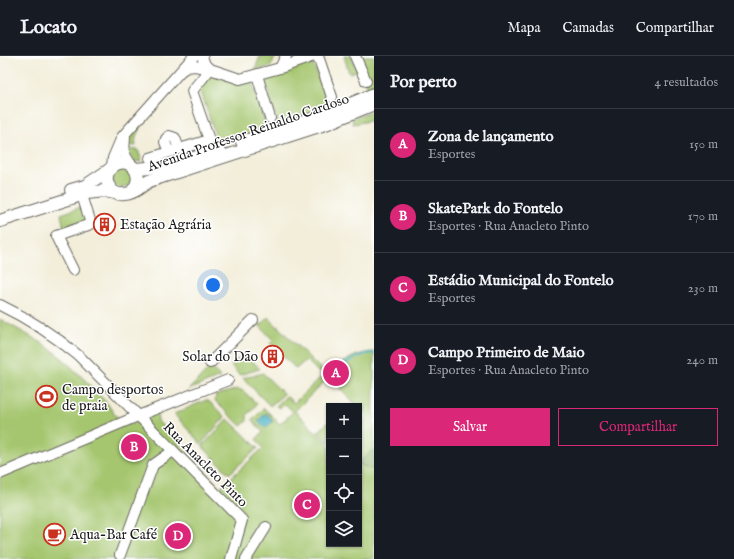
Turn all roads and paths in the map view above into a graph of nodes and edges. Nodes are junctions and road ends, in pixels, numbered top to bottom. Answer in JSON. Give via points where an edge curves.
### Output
{"nodes":[{"id":1,"x":194,"y":56,"type":"edge"},
{"id":2,"x":202,"y":56,"type":"edge"},
{"id":3,"x":286,"y":56,"type":"edge"},
{"id":4,"x":314,"y":56,"type":"edge"},
{"id":5,"x":318,"y":56,"type":"edge"},
{"id":6,"x":354,"y":56,"type":"edge"},
{"id":7,"x":280,"y":68,"type":"junction"},
{"id":8,"x":210,"y":69,"type":"junction"},
{"id":9,"x":182,"y":70,"type":"junction"},
{"id":10,"x":256,"y":75,"type":"junction"},
{"id":11,"x":366,"y":81,"type":"dead end"},
{"id":12,"x":374,"y":94,"type":"edge"},
{"id":13,"x":332,"y":97,"type":"dead end"},
{"id":14,"x":374,"y":104,"type":"edge"},
{"id":15,"x":270,"y":118,"type":"dead end"},
{"id":16,"x":126,"y":132,"type":"junction"},
{"id":17,"x":179,"y":149,"type":"junction"},
{"id":18,"x":169,"y":152,"type":"junction"},
{"id":19,"x":150,"y":158,"type":"dead end"},
{"id":20,"x":133,"y":167,"type":"junction"},
{"id":21,"x":110,"y":168,"type":"junction"},
{"id":22,"x":134,"y":190,"type":"junction"},
{"id":23,"x":115,"y":193,"type":"junction"},
{"id":24,"x":82,"y":195,"type":"junction"},
{"id":25,"x":0,"y":213,"type":"edge"},
{"id":26,"x":0,"y":222,"type":"edge"},
{"id":27,"x":73,"y":270,"type":"dead end"},
{"id":28,"x":0,"y":305,"type":"edge"},
{"id":29,"x":253,"y":320,"type":"dead end"},
{"id":30,"x":210,"y":363,"type":"dead end"},
{"id":31,"x":228,"y":380,"type":"dead end"},
{"id":32,"x":138,"y":416,"type":"junction"},
{"id":33,"x":173,"y":451,"type":"junction"},
{"id":34,"x":0,"y":474,"type":"edge"},
{"id":35,"x":266,"y":527,"type":"dead end"},
{"id":36,"x":120,"y":555,"type":"dead end"},
{"id":37,"x":231,"y":559,"type":"edge"},
{"id":38,"x":246,"y":559,"type":"edge"}],
"edges":[{"from":1,"to":9,"type":"street"},
{"from":2,"to":8,"type":"street","via":[[204,65]]},
{"from":3,"to":7,"type":"street"},
{"from":4,"to":7,"type":"street"},
{"from":5,"to":13,"type":"street"},
{"from":6,"to":11,"type":"street"},
{"from":7,"to":10,"type":"street"},
{"from":8,"to":9,"type":"street","via":[[195,66]]},
{"from":8,"to":10,"type":"street","via":[[240,79]]},
{"from":8,"to":17,"type":"street","via":[[192,91],[209,140]]},
{"from":9,"to":16,"type":"street"},
{"from":10,"to":15,"type":"street"},
{"from":12,"to":20,"type":"main road","name":"Avenida Professor Reinaldo Cardoso","via":[[325,115],[210,153],[159,167]]},
{"from":14,"to":22,"type":"main road","name":"Avenida Professor Reinaldo Cardoso","via":[[328,123],[149,181]]},
{"from":16,"to":20,"type":"street","via":[[124,153]]},
{"from":16,"to":21,"type":"street"},
{"from":17,"to":18,"type":"street"},
{"from":17,"to":18,"type":"street","via":[[175,138],[169,136],[165,142]]},
{"from":18,"to":19,"type":"street"},
{"from":20,"to":21,"type":"main road","via":[[120,163]]},
{"from":20,"to":22,"type":"main road","via":[[138,174]]},
{"from":21,"to":23,"type":"main road","via":[[107,184]]},
{"from":21,"to":25,"type":"main road","via":[[85,186]]},
{"from":22,"to":23,"type":"main road","via":[[126,194]]},
{"from":23,"to":24,"type":"main road","via":[[98,192]]},
{"from":24,"to":26,"type":"main road"},
{"from":24,"to":27,"type":"street","via":[[91,224],[56,236]]},
{"from":28,"to":32,"type":"street","name":"Rua Anacleto Pinto","via":[[30,320],[64,343]]},
{"from":29,"to":30,"type":"street"},
{"from":31,"to":32,"type":"street"},
{"from":32,"to":33,"type":"street","name":"Rua Anacleto Pinto"},
{"from":32,"to":34,"type":"street"},
{"from":33,"to":36,"type":"street","via":[[153,465]]},
{"from":33,"to":37,"type":"street","name":"Rua Anacleto Pinto","via":[[242,520]]},
{"from":35,"to":38,"type":"street"}]}
